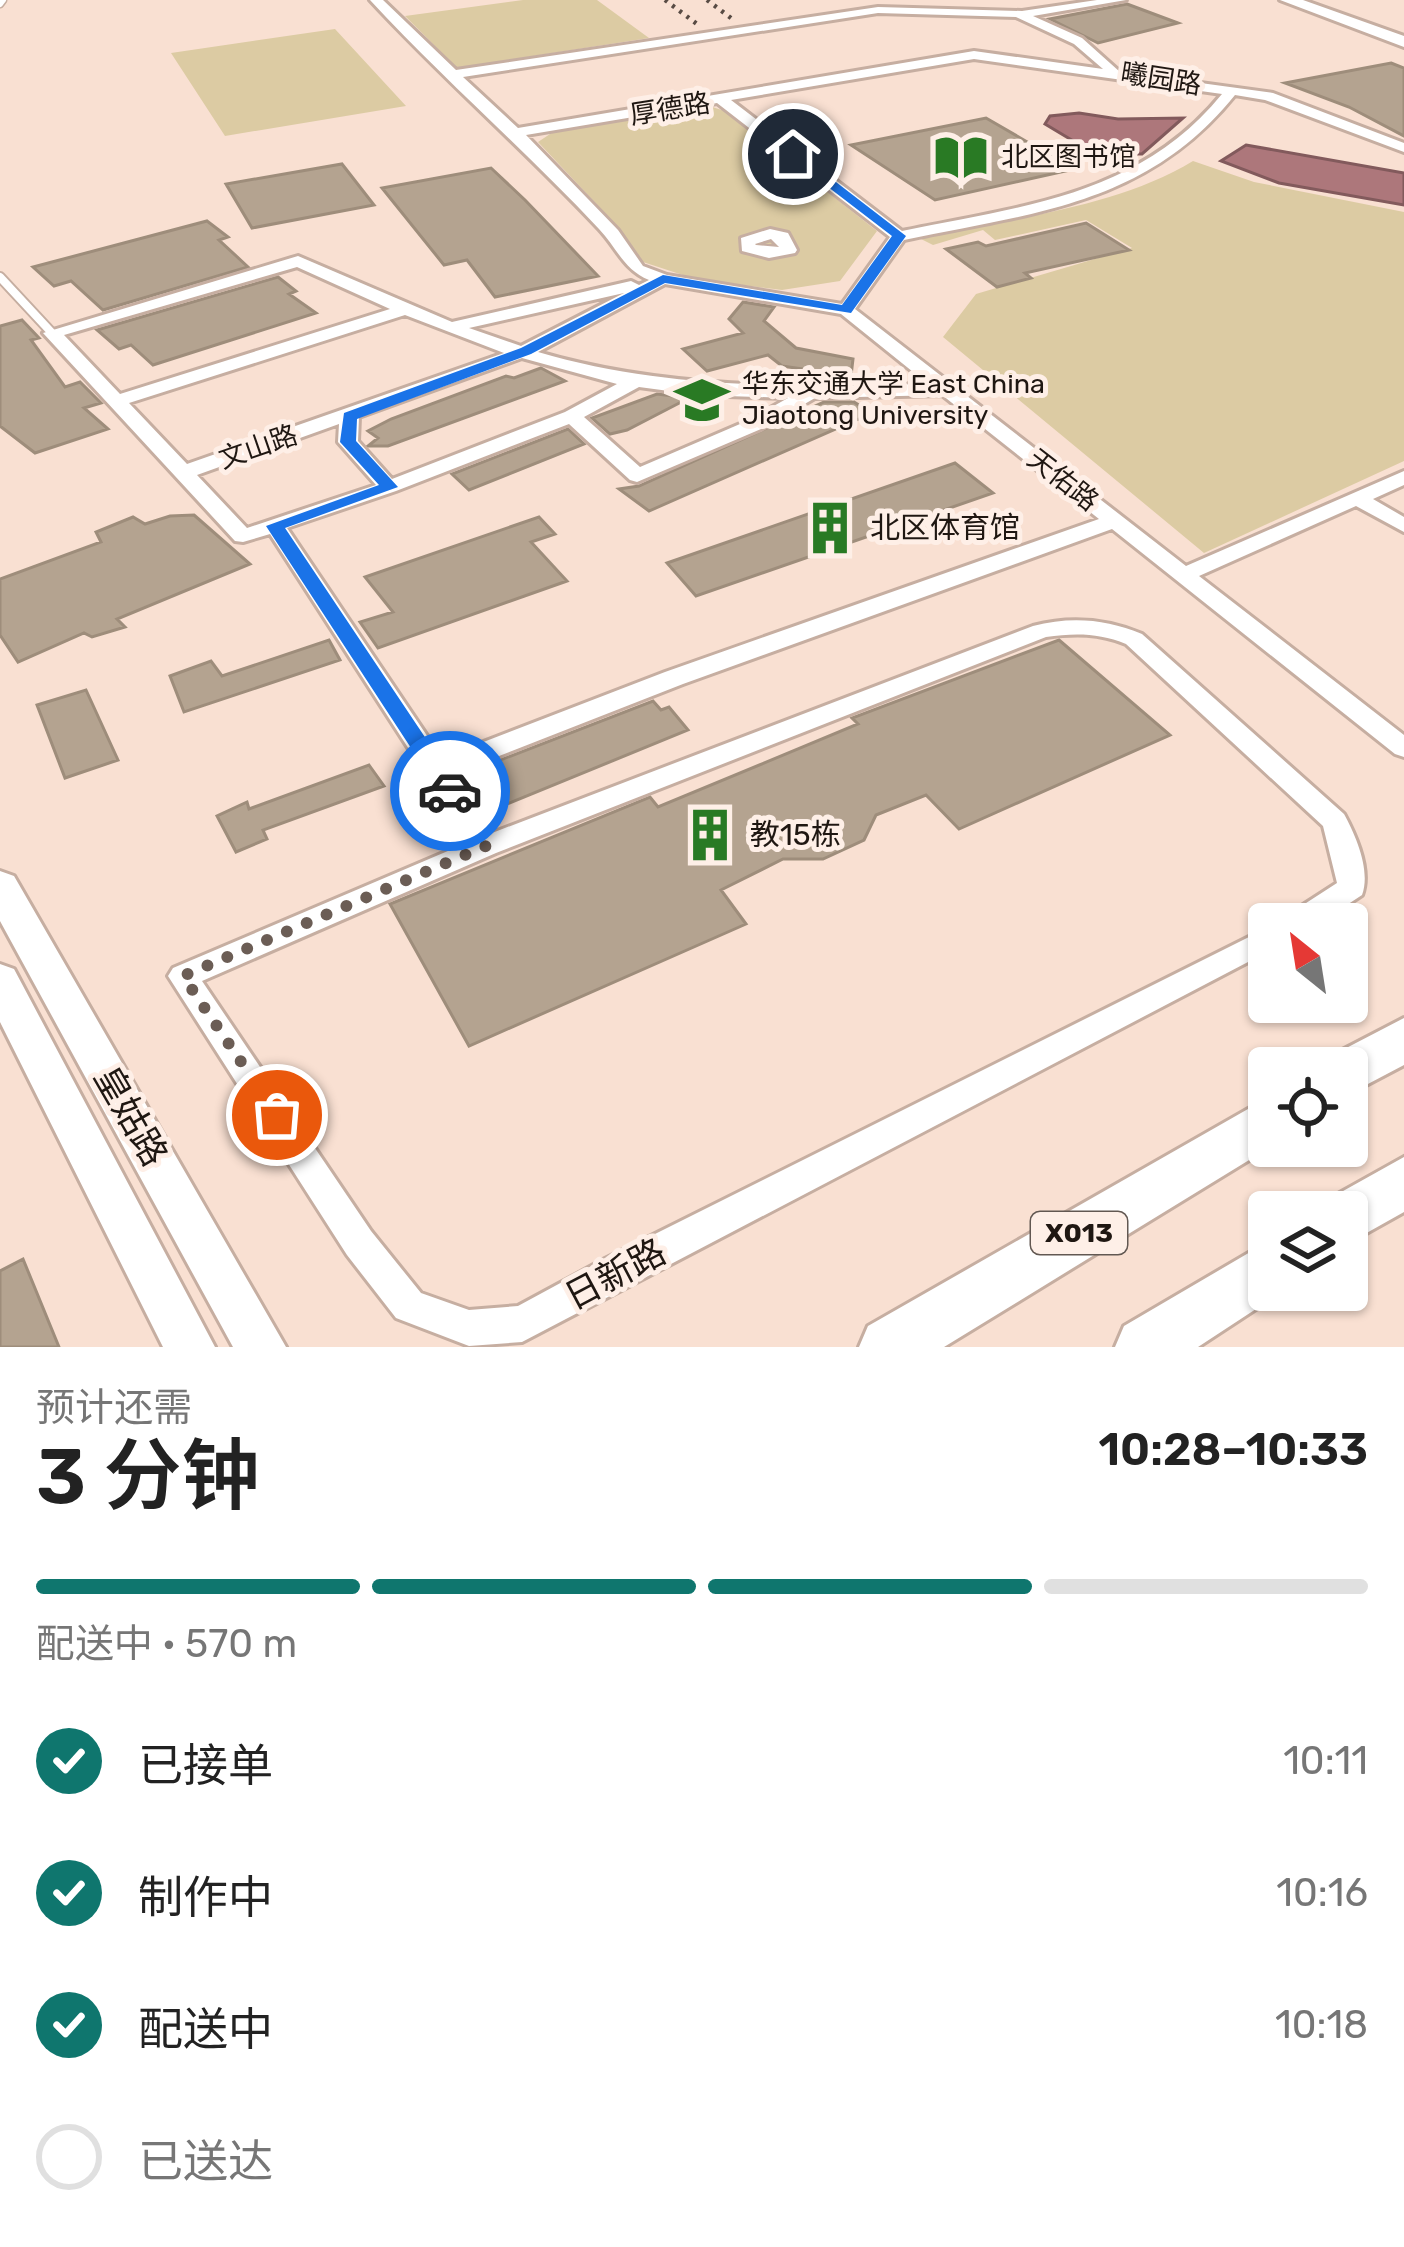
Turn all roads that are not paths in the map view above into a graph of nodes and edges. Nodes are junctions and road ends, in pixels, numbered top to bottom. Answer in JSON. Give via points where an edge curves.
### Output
{"nodes":[{"id":1,"x":376,"y":0,"type":"edge"},
{"id":2,"x":1120,"y":0,"type":"edge"},
{"id":3,"x":1288,"y":0,"type":"edge"},
{"id":4,"x":959,"y":6,"type":"edge"},
{"id":5,"x":1018,"y":14,"type":"junction"},
{"id":6,"x":1404,"y":42,"type":"edge"},
{"id":7,"x":965,"y":44,"type":"junction"},
{"id":8,"x":1115,"y":72,"type":"junction"},
{"id":9,"x":454,"y":74,"type":"junction"},
{"id":10,"x":1232,"y":90,"type":"junction"},
{"id":11,"x":722,"y":100,"type":"junction"},
{"id":12,"x":515,"y":133,"type":"junction"},
{"id":13,"x":1404,"y":148,"type":"edge"},
{"id":14,"x":899,"y":236,"type":"junction"},
{"id":15,"x":0,"y":277,"type":"edge"},
{"id":16,"x":663,"y":279,"type":"junction"},
{"id":17,"x":403,"y":310,"type":"junction"},
{"id":18,"x":846,"y":310,"type":"junction"},
{"id":19,"x":450,"y":328,"type":"junction"},
{"id":20,"x":52,"y":334,"type":"junction"},
{"id":21,"x":526,"y":351,"type":"junction"},
{"id":22,"x":638,"y":380,"type":"junction"},
{"id":23,"x":948,"y":389,"type":"junction"},
{"id":24,"x":735,"y":391,"type":"junction"},
{"id":25,"x":814,"y":391,"type":"junction"},
{"id":26,"x":116,"y":401,"type":"junction"},
{"id":27,"x":572,"y":416,"type":"junction"},
{"id":28,"x":350,"y":417,"type":"junction"},
{"id":29,"x":754,"y":425,"type":"junction"},
{"id":30,"x":182,"y":472,"type":"junction"},
{"id":31,"x":1404,"y":477,"type":"edge"},
{"id":32,"x":389,"y":487,"type":"junction"},
{"id":33,"x":1357,"y":497,"type":"junction"},
{"id":34,"x":1115,"y":521,"type":"junction"},
{"id":35,"x":274,"y":526,"type":"junction"},
{"id":36,"x":1404,"y":526,"type":"edge"},
{"id":37,"x":1183,"y":574,"type":"junction"},
{"id":38,"x":1404,"y":748,"type":"edge"},
{"id":39,"x":436,"y":770,"type":"junction"},
{"id":40,"x":486,"y":846,"type":"junction"},
{"id":41,"x":0,"y":886,"type":"edge"},
{"id":42,"x":1327,"y":903,"type":"edge"},
{"id":43,"x":1248,"y":949,"type":"edge"},
{"id":44,"x":0,"y":981,"type":"edge"},
{"id":45,"x":1404,"y":1039,"type":"edge"},
{"id":46,"x":1368,"y":1060,"type":"edge"},
{"id":47,"x":1248,"y":1133,"type":"edge"},
{"id":48,"x":1404,"y":1182,"type":"edge"},
{"id":49,"x":1368,"y":1205,"type":"edge"},
{"id":50,"x":1248,"y":1281,"type":"edge"},
{"id":51,"x":190,"y":1347,"type":"edge"},
{"id":52,"x":261,"y":1347,"type":"edge"},
{"id":53,"x":889,"y":1347,"type":"edge"},
{"id":54,"x":1145,"y":1347,"type":"edge"}],
"edges":[{"from":1,"to":9,"type":"street"},
{"from":2,"to":5,"type":"street"},
{"from":3,"to":6,"type":"street"},
{"from":4,"to":5,"type":"street"},
{"from":4,"to":7,"type":"street"},
{"from":4,"to":9,"type":"street","via":[[878,10]]},
{"from":5,"to":8,"type":"street","via":[[1078,41]]},
{"from":7,"to":8,"type":"street","name":"曦园路"},
{"from":7,"to":11,"type":"street","name":"厚德路"},
{"from":8,"to":10,"type":"street","name":"曦园路"},
{"from":9,"to":12,"type":"street"},
{"from":10,"to":13,"type":"street","name":"曦园路"},
{"from":10,"to":14,"type":"street","via":[[1186,146],[1127,182]]},
{"from":11,"to":12,"type":"street","name":"厚德路"},
{"from":11,"to":14,"type":"street"},
{"from":12,"to":16,"type":"street","via":[[638,269]]},
{"from":14,"to":18,"type":"street"},
{"from":15,"to":20,"type":"lane"},
{"from":16,"to":18,"type":"street","name":"天佑路"},
{"from":16,"to":19,"type":"street"},
{"from":16,"to":21,"type":"street","name":"文山路"},
{"from":17,"to":19,"type":"street"},
{"from":17,"to":20,"type":"street","via":[[298,261]]},
{"from":17,"to":26,"type":"street"},
{"from":18,"to":23,"type":"street","name":"天佑路"},
{"from":19,"to":21,"type":"street"},
{"from":20,"to":26,"type":"street"},
{"from":21,"to":22,"type":"street"},
{"from":21,"to":28,"type":"street","name":"文山路"},
{"from":22,"to":24,"type":"street"},
{"from":22,"to":27,"type":"street"},
{"from":23,"to":25,"type":"street"},
{"from":23,"to":34,"type":"street","name":"天佑路"},
{"from":24,"to":25,"type":"street"},
{"from":24,"to":29,"type":"street"},
{"from":25,"to":29,"type":"street"},
{"from":26,"to":30,"type":"street"},
{"from":27,"to":29,"type":"street","via":[[637,476]]},
{"from":27,"to":32,"type":"street"},
{"from":28,"to":30,"type":"street","name":"文山路"},
{"from":28,"to":32,"type":"street","via":[[348,442]]},
{"from":30,"to":35,"type":"street","via":[[243,536]]},
{"from":31,"to":33,"type":"street"},
{"from":32,"to":35,"type":"street"},
{"from":33,"to":36,"type":"street"},
{"from":33,"to":37,"type":"street"},
{"from":34,"to":37,"type":"street","name":"天佑路"},
{"from":34,"to":39,"type":"street"},
{"from":35,"to":39,"type":"street"},
{"from":37,"to":38,"type":"street","name":"天佑路"},
{"from":39,"to":40,"type":"street"},
{"from":40,"to":42,"type":"street","name":"日新路","via":[[1041,631],[1107,627],[1134,639],[1335,821],[1352,886]]},
{"from":40,"to":43,"type":"street","name":"日新路","via":[[183,976],[359,1243],[410,1306],[469,1328],[523,1324]]},
{"from":41,"to":52,"type":"street","name":"皇姑路"},
{"from":44,"to":51,"type":"street","name":"皇姑路"},
{"from":45,"to":46,"type":"main road"},
{"from":47,"to":53,"type":"main road","number":"X013"},
{"from":48,"to":49,"type":"main road"},
{"from":50,"to":54,"type":"main road"}]}
